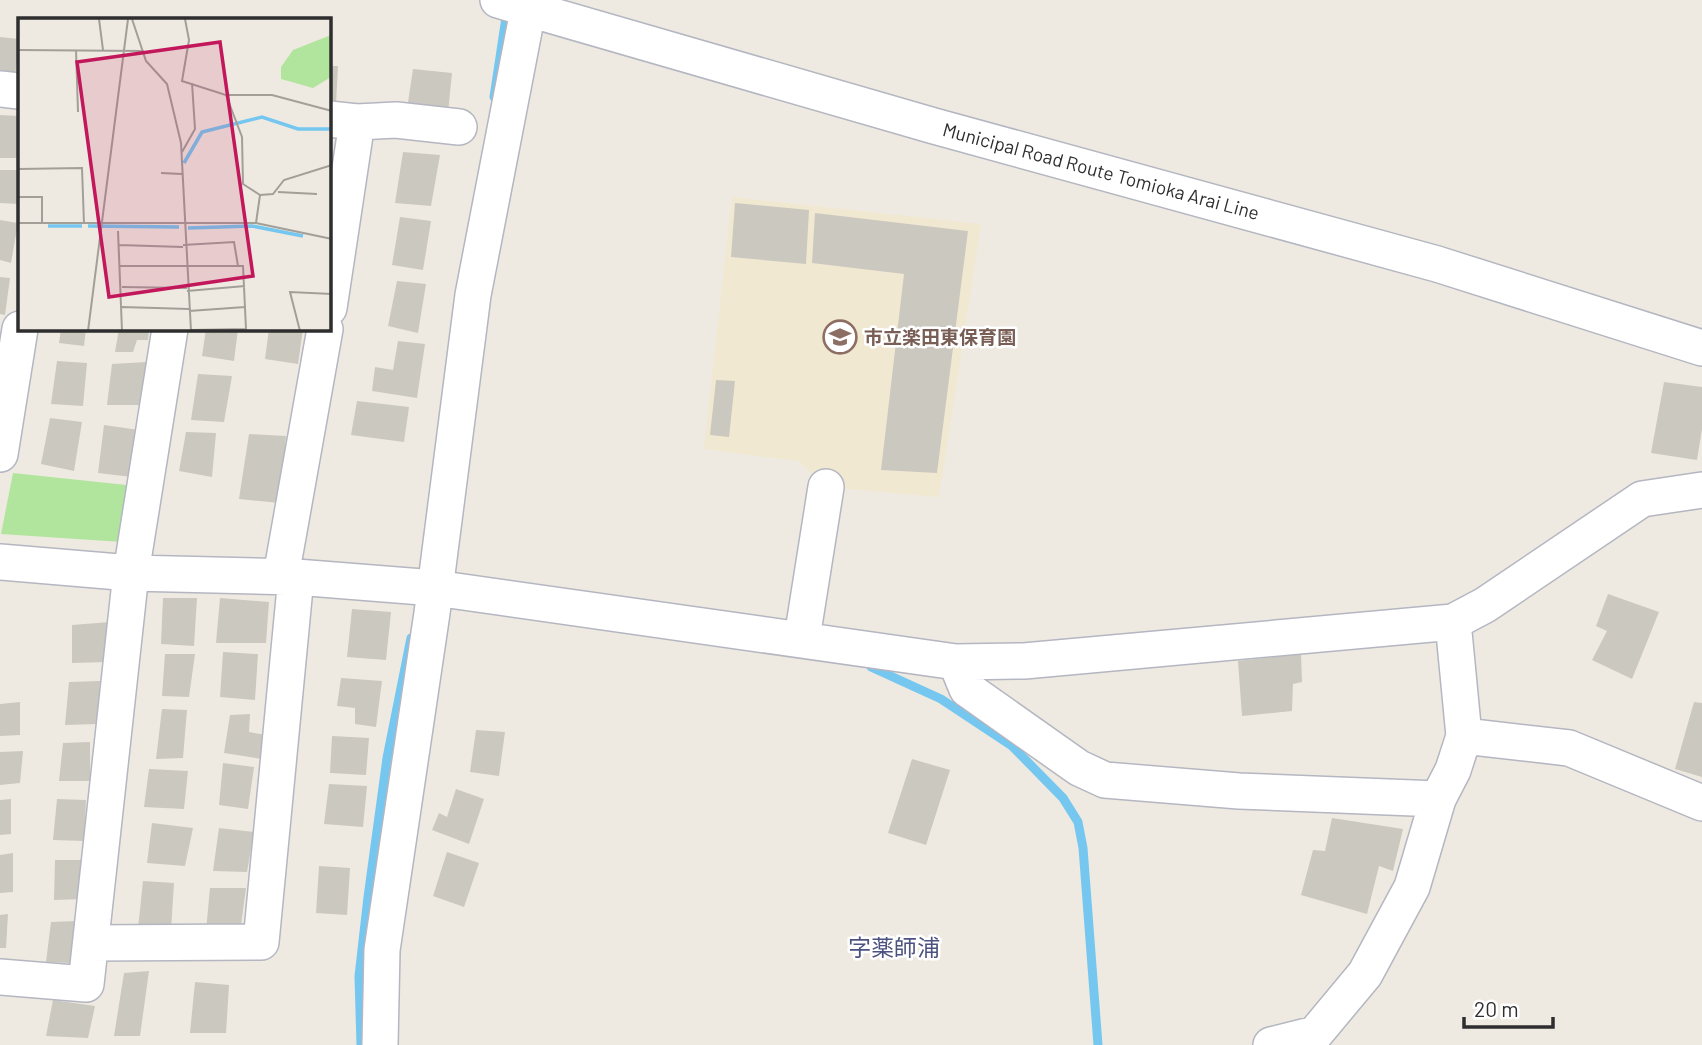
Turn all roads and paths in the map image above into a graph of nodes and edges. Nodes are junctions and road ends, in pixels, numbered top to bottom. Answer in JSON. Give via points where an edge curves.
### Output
{"nodes":[{"id":1,"x":519,"y":3,"type":"edge"},
{"id":2,"x":0,"y":89,"type":"edge"},
{"id":3,"x":18,"y":91,"type":"edge"},
{"id":4,"x":343,"y":121,"type":"edge"},
{"id":5,"x":459,"y":127,"type":"dead end"},
{"id":6,"x":331,"y":281,"type":"edge"},
{"id":7,"x":20,"y":331,"type":"edge"},
{"id":8,"x":170,"y":331,"type":"edge"},
{"id":9,"x":325,"y":331,"type":"edge"},
{"id":10,"x":1702,"y":348,"type":"edge"},
{"id":11,"x":0,"y":454,"type":"edge"},
{"id":12,"x":826,"y":487,"type":"dead end"},
{"id":13,"x":1702,"y":490,"type":"edge"},
{"id":14,"x":0,"y":562,"type":"edge"},
{"id":15,"x":131,"y":573,"type":"junction"},
{"id":16,"x":289,"y":577,"type":"junction"},
{"id":17,"x":435,"y":588,"type":"junction"},
{"id":18,"x":1453,"y":622,"type":"junction"},
{"id":19,"x":802,"y":638,"type":"junction"},
{"id":20,"x":956,"y":662,"type":"junction"},
{"id":21,"x":1464,"y":736,"type":"junction"},
{"id":22,"x":1438,"y":799,"type":"junction"},
{"id":23,"x":1702,"y":803,"type":"edge"},
{"id":24,"x":91,"y":943,"type":"junction"},
{"id":25,"x":0,"y":977,"type":"edge"},
{"id":26,"x":1313,"y":1040,"type":"edge"},
{"id":27,"x":380,"y":1045,"type":"edge"},
{"id":28,"x":1271,"y":1045,"type":"edge"}],
"edges":[{"from":1,"to":10,"type":"street","name":"Municipal Road Route Tomioka Arai Line","via":[[934,126],[1424,260]]},
{"from":1,"to":17,"type":"street","via":[[473,295]]},
{"from":2,"to":3,"type":"street"},
{"from":4,"to":5,"type":"street","via":[[396,120]]},
{"from":4,"to":6,"type":"street"},
{"from":7,"to":11,"type":"street"},
{"from":8,"to":15,"type":"street"},
{"from":9,"to":16,"type":"street"},
{"from":12,"to":19,"type":"street"},
{"from":13,"to":18,"type":"street","via":[[1643,499]]},
{"from":14,"to":15,"type":"street"},
{"from":15,"to":16,"type":"street"},
{"from":15,"to":24,"type":"street"},
{"from":16,"to":17,"type":"street"},
{"from":16,"to":24,"type":"street","via":[[261,942]]},
{"from":17,"to":19,"type":"street"},
{"from":17,"to":27,"type":"street","via":[[372,949]]},
{"from":18,"to":20,"type":"street","via":[[1024,661]]},
{"from":18,"to":21,"type":"street"},
{"from":19,"to":20,"type":"street"},
{"from":20,"to":22,"type":"street","via":[[967,689],[1079,768],[1105,780]]},
{"from":21,"to":22,"type":"street"},
{"from":21,"to":23,"type":"street","via":[[1569,748]]},
{"from":22,"to":26,"type":"street","via":[[1412,887],[1394,922],[1365,974]]},
{"from":24,"to":25,"type":"street","via":[[86,984]]},
{"from":26,"to":28,"type":"street"}]}
